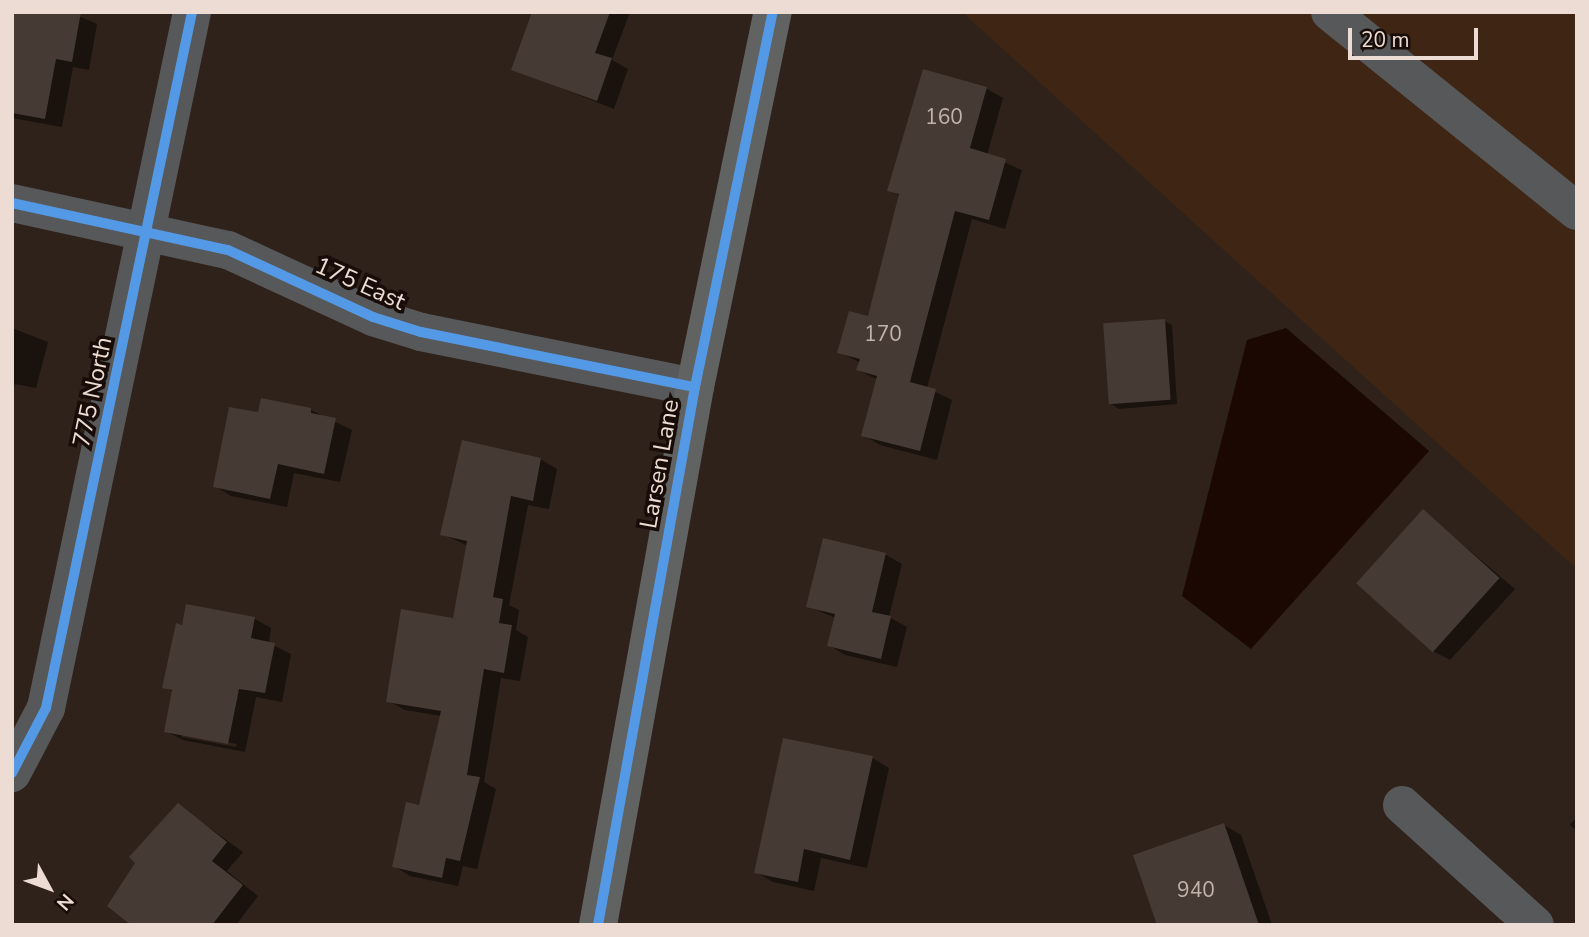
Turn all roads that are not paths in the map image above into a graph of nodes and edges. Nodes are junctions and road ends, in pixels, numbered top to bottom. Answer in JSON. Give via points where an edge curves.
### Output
{"nodes":[{"id":1,"x":192,"y":12,"type":"edge"},
{"id":2,"x":773,"y":12,"type":"edge"},
{"id":3,"x":1331,"y":12,"type":"edge"},
{"id":4,"x":12,"y":203,"type":"edge"},
{"id":5,"x":1577,"y":211,"type":"edge"},
{"id":6,"x":150,"y":230,"type":"junction"},
{"id":7,"x":695,"y":387,"type":"junction"},
{"id":8,"x":12,"y":773,"type":"edge"},
{"id":9,"x":1402,"y":805,"type":"dead end"},
{"id":10,"x":598,"y":925,"type":"edge"},
{"id":11,"x":1535,"y":925,"type":"edge"}],
"edges":[{"from":1,"to":6,"type":"street","name":"775 North"},
{"from":2,"to":7,"type":"main road","name":"Larsen Lane"},
{"from":3,"to":5,"type":"street"},
{"from":4,"to":6,"type":"street","name":"175 East"},
{"from":6,"to":7,"type":"street","name":"175 East","via":[[229,250],[373,317],[421,332]]},
{"from":6,"to":8,"type":"street","name":"775 North","via":[[46,708]]},
{"from":7,"to":10,"type":"main road","name":"Larsen Lane"},
{"from":9,"to":11,"type":"street"}]}
